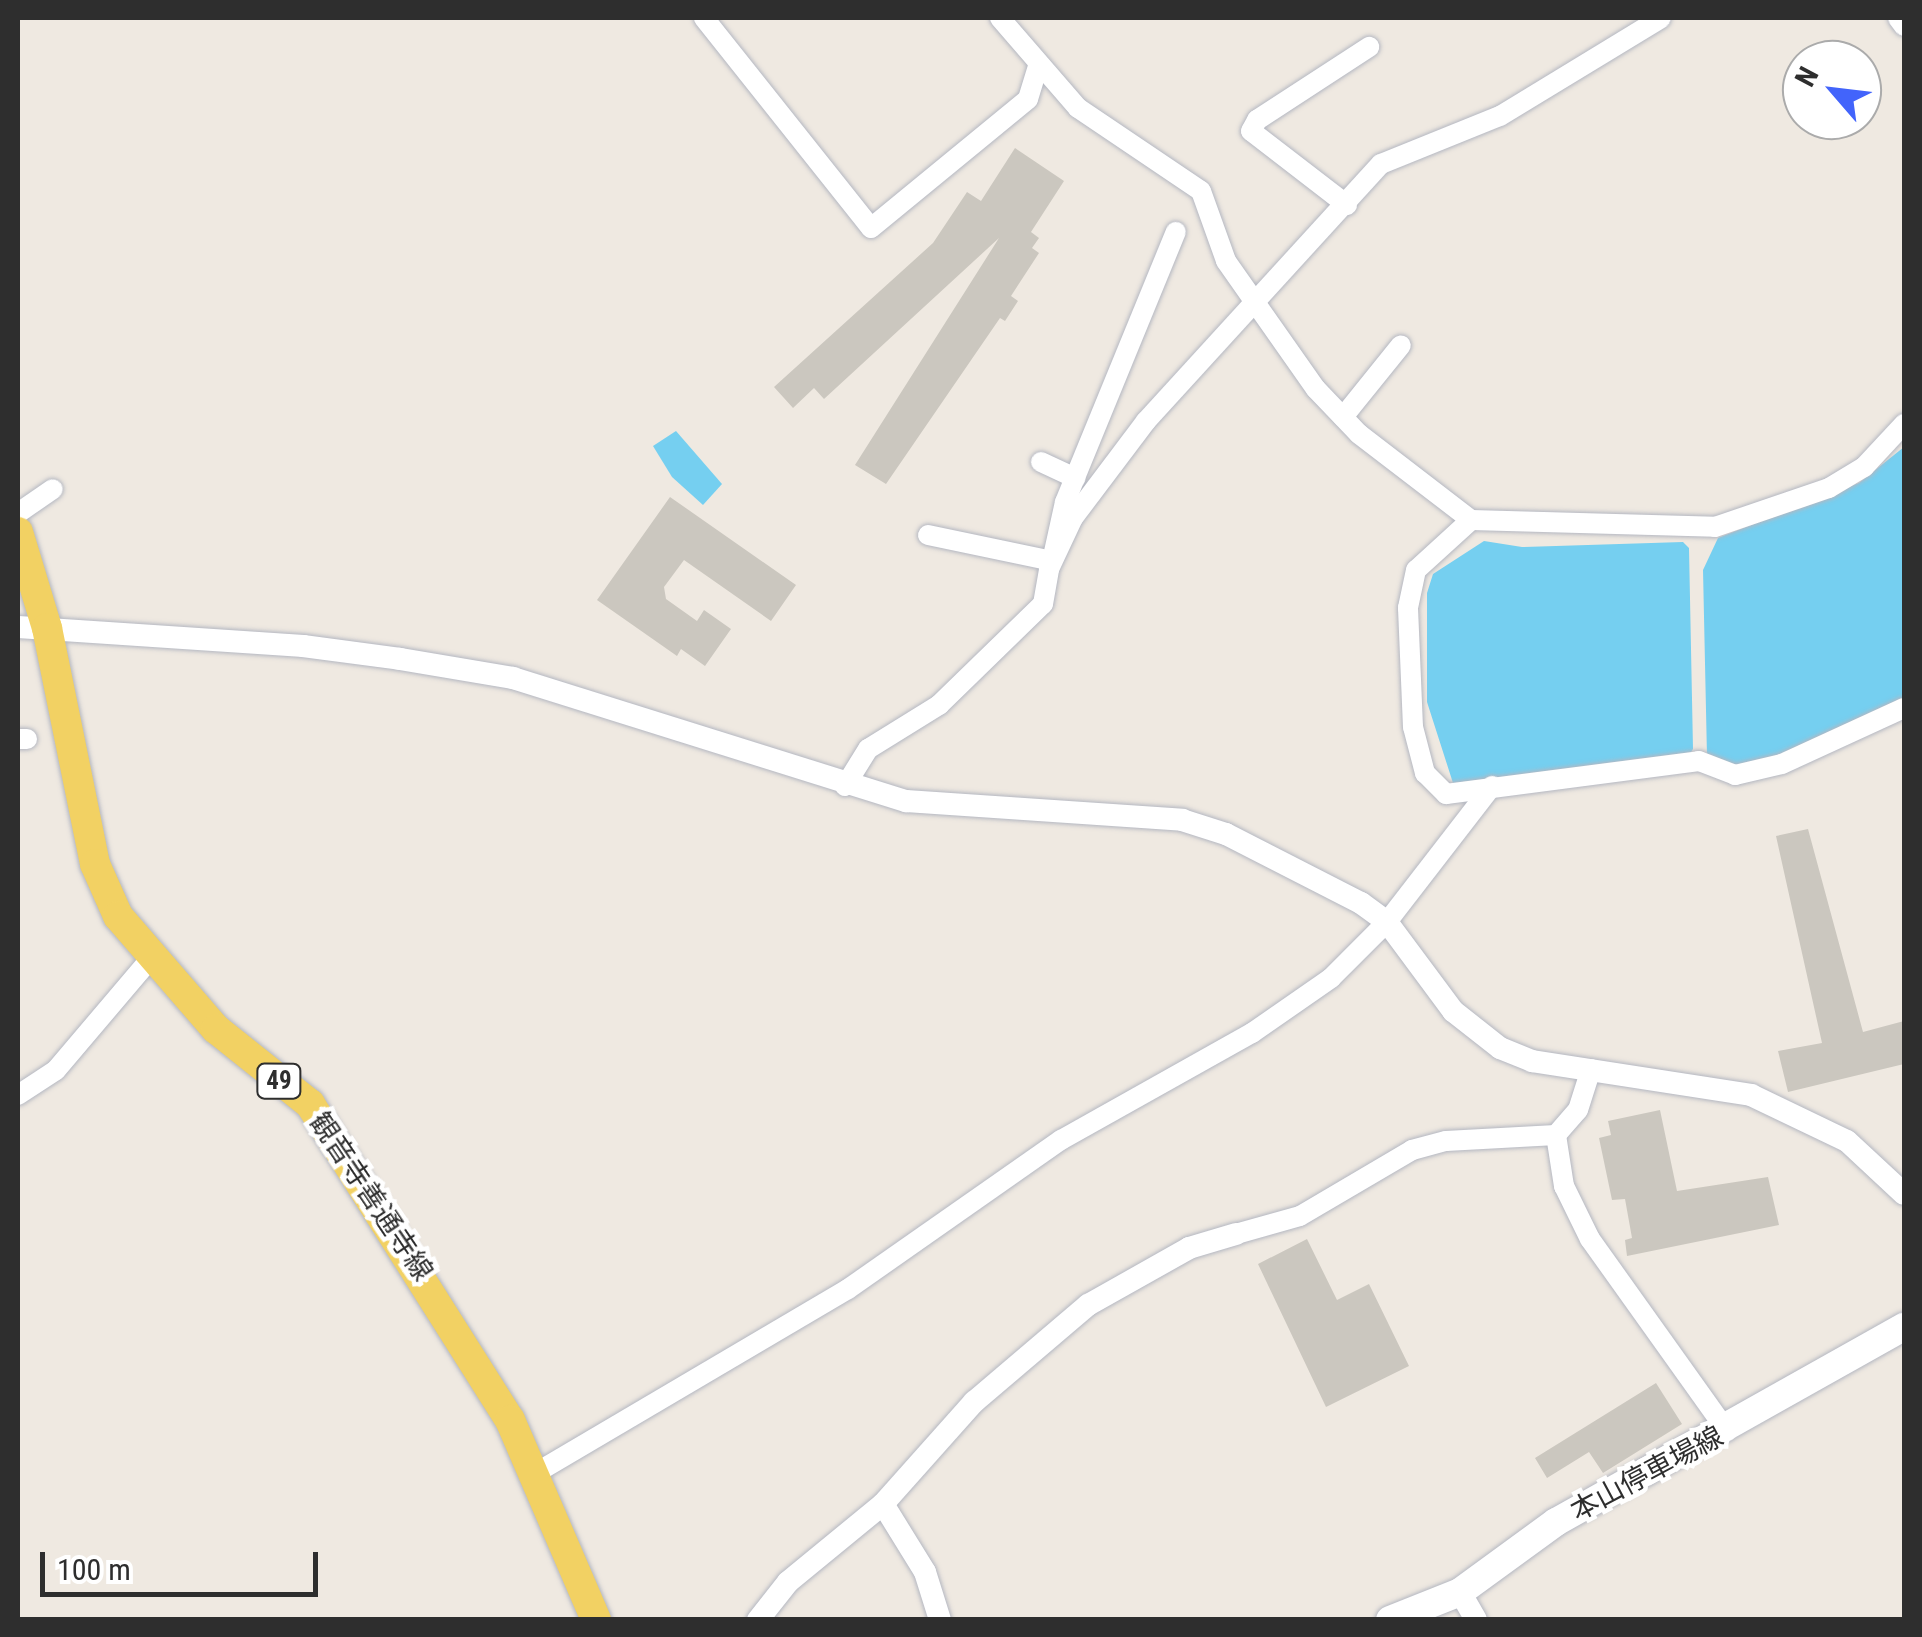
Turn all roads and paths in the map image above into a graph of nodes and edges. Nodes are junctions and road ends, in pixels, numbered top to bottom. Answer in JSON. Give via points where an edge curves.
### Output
{"nodes":[{"id":1,"x":704,"y":18,"type":"edge"},
{"id":2,"x":1000,"y":18,"type":"edge"},
{"id":3,"x":1661,"y":18,"type":"edge"},
{"id":4,"x":1898,"y":18,"type":"edge"},
{"id":5,"x":1904,"y":26,"type":"edge"},
{"id":6,"x":1369,"y":47,"type":"dead end"},
{"id":7,"x":1039,"y":64,"type":"junction"},
{"id":8,"x":1347,"y":206,"type":"junction"},
{"id":9,"x":1176,"y":232,"type":"dead end"},
{"id":10,"x":1252,"y":304,"type":"junction"},
{"id":11,"x":1402,"y":345,"type":"dead end"},
{"id":12,"x":1343,"y":417,"type":"junction"},
{"id":13,"x":1904,"y":424,"type":"edge"},
{"id":14,"x":1041,"y":462,"type":"dead end"},
{"id":15,"x":1074,"y":478,"type":"junction"},
{"id":16,"x":1470,"y":520,"type":"junction"},
{"id":17,"x":18,"y":532,"type":"edge"},
{"id":18,"x":928,"y":535,"type":"dead end"},
{"id":19,"x":1052,"y":561,"type":"junction"},
{"id":20,"x":32,"y":628,"type":"edge"},
{"id":21,"x":1904,"y":708,"type":"edge"},
{"id":22,"x":846,"y":786,"type":"junction"},
{"id":23,"x":1492,"y":786,"type":"junction"},
{"id":24,"x":1388,"y":922,"type":"junction"},
{"id":25,"x":150,"y":959,"type":"junction"},
{"id":26,"x":1590,"y":1069,"type":"junction"},
{"id":27,"x":18,"y":1095,"type":"edge"},
{"id":28,"x":1556,"y":1136,"type":"junction"},
{"id":29,"x":1904,"y":1194,"type":"edge"},
{"id":30,"x":1236,"y":1234,"type":"joint"},
{"id":31,"x":1904,"y":1327,"type":"edge"},
{"id":32,"x":1727,"y":1431,"type":"junction"},
{"id":33,"x":534,"y":1474,"type":"junction"},
{"id":34,"x":883,"y":1504,"type":"junction"},
{"id":35,"x":1460,"y":1592,"type":"junction"},
{"id":36,"x":596,"y":1620,"type":"edge"},
{"id":37,"x":758,"y":1620,"type":"edge"},
{"id":38,"x":940,"y":1620,"type":"edge"},
{"id":39,"x":1390,"y":1620,"type":"edge"},
{"id":40,"x":1476,"y":1620,"type":"edge"}],
"edges":[{"from":1,"to":7,"type":"street","via":[[871,228],[1028,99]]},
{"from":2,"to":7,"type":"street"},
{"from":3,"to":8,"type":"street","via":[[1500,116],[1381,164]]},
{"from":4,"to":5,"type":"street"},
{"from":6,"to":8,"type":"street","via":[[1257,120],[1251,131]]},
{"from":7,"to":10,"type":"street","via":[[1119,141],[1201,191],[1226,261]]},
{"from":8,"to":10,"type":"street"},
{"from":9,"to":15,"type":"street"},
{"from":10,"to":12,"type":"street"},
{"from":10,"to":19,"type":"street","via":[[1146,422],[1074,518]]},
{"from":11,"to":12,"type":"street"},
{"from":12,"to":16,"type":"street"},
{"from":13,"to":16,"type":"street","via":[[1864,468],[1829,488],[1716,527]]},
{"from":14,"to":15,"type":"street"},
{"from":15,"to":19,"type":"street"},
{"from":16,"to":23,"type":"street","via":[[1416,570],[1408,608],[1413,727],[1425,773],[1446,794]]},
{"from":17,"to":20,"type":"main road","name":"観音寺善通寺線","number":"49"},
{"from":18,"to":19,"type":"street"},
{"from":19,"to":22,"type":"street","via":[[1043,604],[939,705],[868,749]]},
{"from":20,"to":22,"type":"street","via":[[303,646],[512,678]]},
{"from":20,"to":25,"type":"main road","name":"観音寺善通寺線","number":"49","via":[[95,864],[118,916]]},
{"from":21,"to":23,"type":"street","via":[[1798,758],[1735,774],[1699,760]]},
{"from":22,"to":24,"type":"street","via":[[925,803],[1182,820],[1332,885]]},
{"from":23,"to":24,"type":"street"},
{"from":24,"to":26,"type":"street","via":[[1476,1032],[1532,1061]]},
{"from":24,"to":33,"type":"street","via":[[1331,978],[1252,1033],[1061,1140],[848,1289]]},
{"from":25,"to":27,"type":"street","via":[[56,1070]]},
{"from":25,"to":33,"type":"main road","name":"観音寺善通寺線","number":"49","via":[[216,1029],[310,1104],[430,1284]]},
{"from":26,"to":28,"type":"street","via":[[1578,1110]]},
{"from":26,"to":29,"type":"street","via":[[1751,1095],[1847,1141]]},
{"from":28,"to":30,"type":"street","via":[[1446,1141],[1412,1150],[1300,1216]]},
{"from":28,"to":32,"type":"street","via":[[1560,1171],[1590,1240]]},
{"from":30,"to":34,"type":"street","via":[[1190,1248],[1088,1305],[974,1402]]},
{"from":31,"to":32,"type":"main road","name":"本山停車場線"},
{"from":32,"to":35,"type":"main road","name":"本山停車場線","via":[[1556,1522]]},
{"from":33,"to":36,"type":"main road","name":"観音寺善通寺線","number":"49"},
{"from":34,"to":37,"type":"street","via":[[788,1582]]},
{"from":34,"to":38,"type":"street","via":[[925,1572]]},
{"from":35,"to":39,"type":"main road","name":"本山停車場線"},
{"from":35,"to":40,"type":"street"}]}
